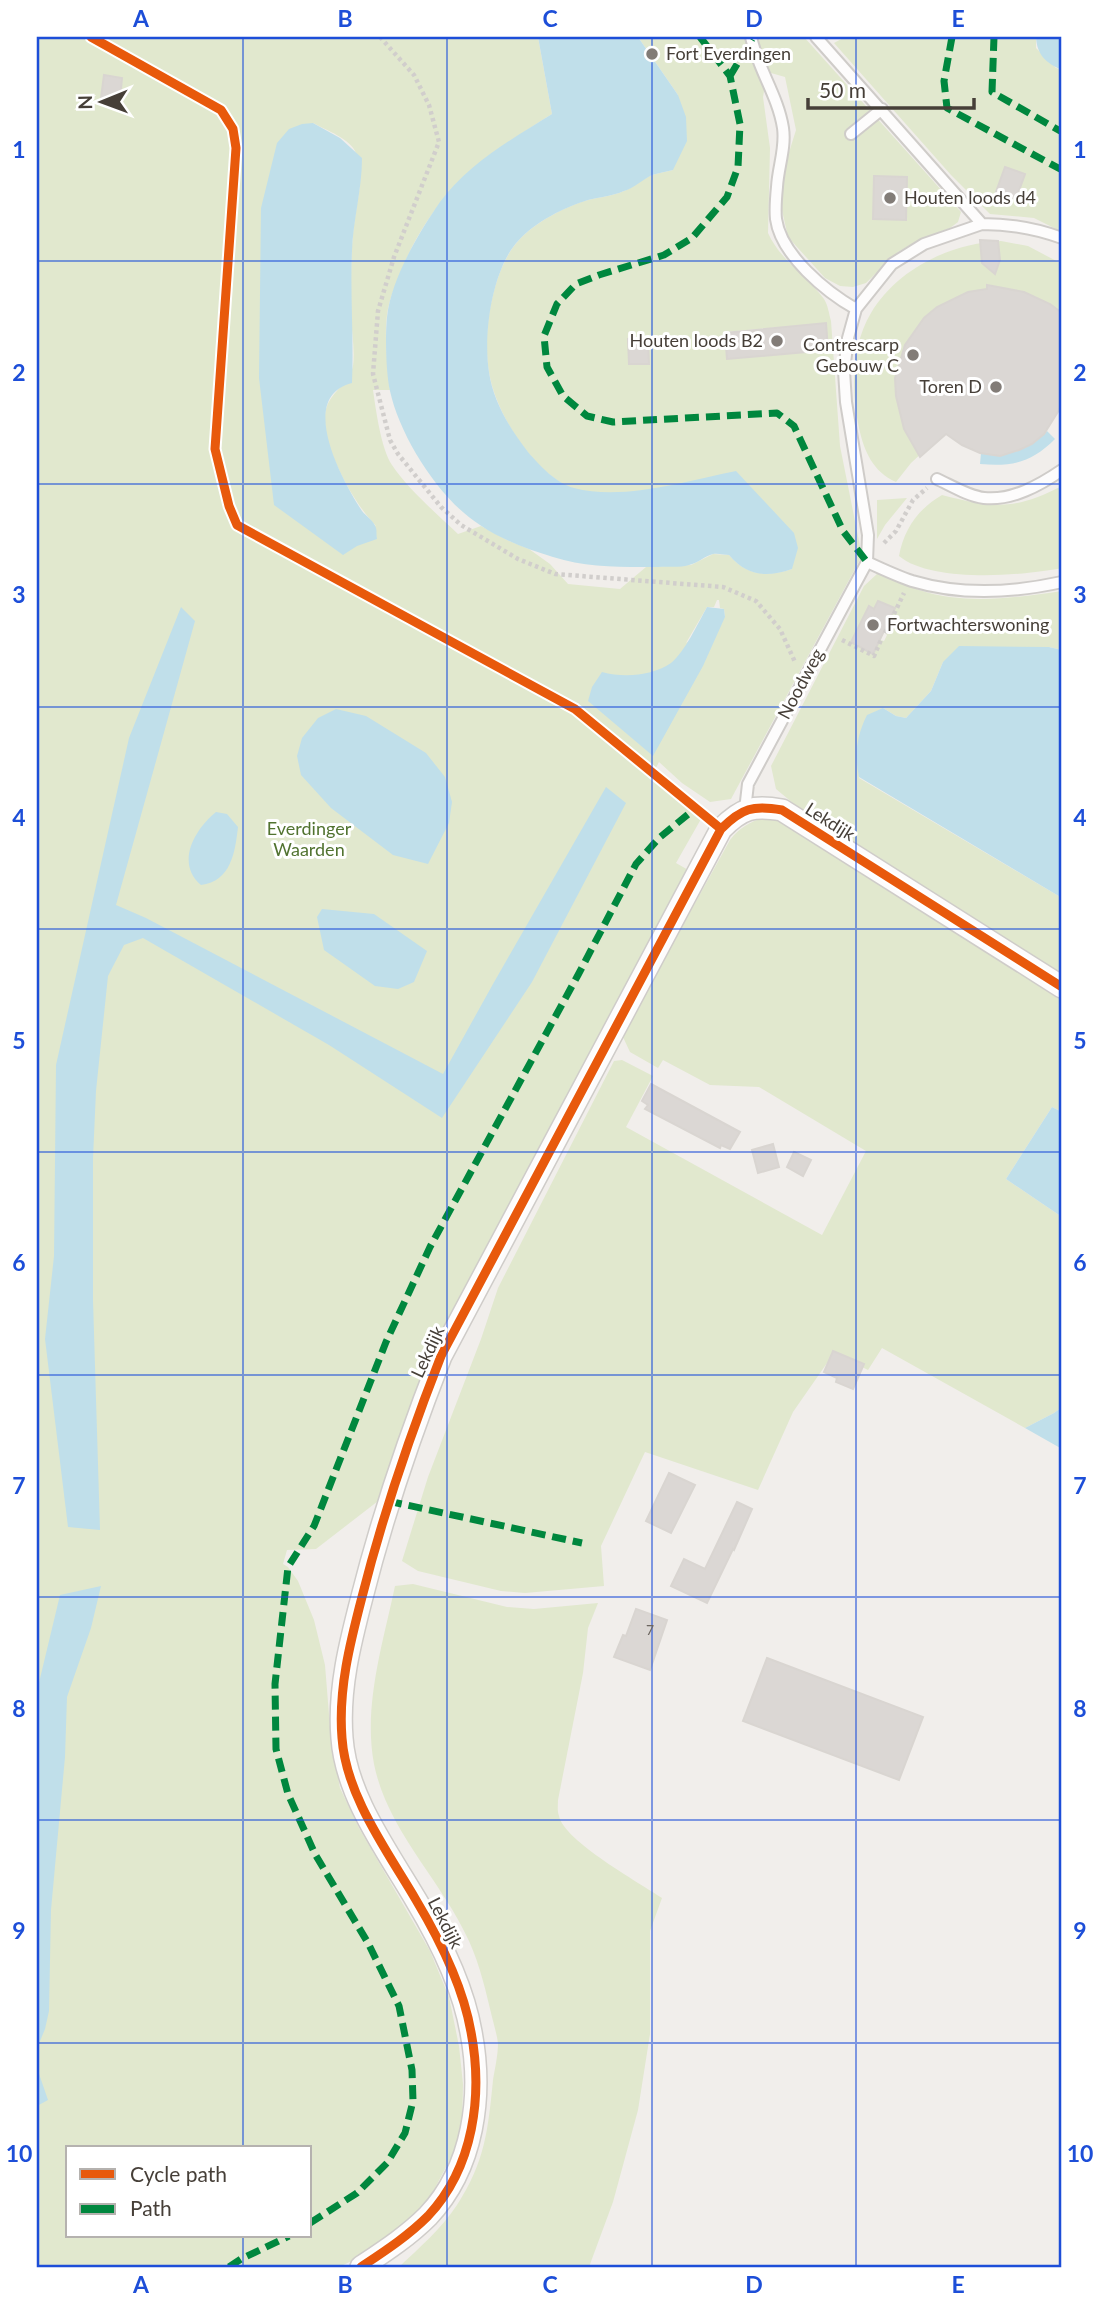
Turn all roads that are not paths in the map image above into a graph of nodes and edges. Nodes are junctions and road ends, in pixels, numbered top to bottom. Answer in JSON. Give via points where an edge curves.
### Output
{"nodes":[{"id":1,"x":751,"y":37,"type":"edge"},
{"id":2,"x":816,"y":37,"type":"edge"},
{"id":3,"x":882,"y":109,"type":"junction"},
{"id":4,"x":851,"y":134,"type":"dead end"},
{"id":5,"x":982,"y":224,"type":"junction"},
{"id":6,"x":1062,"y":238,"type":"edge"},
{"id":7,"x":856,"y":309,"type":"junction"},
{"id":8,"x":1062,"y":470,"type":"edge"},
{"id":9,"x":937,"y":479,"type":"road end"},
{"id":10,"x":867,"y":562,"type":"junction"},
{"id":11,"x":1062,"y":582,"type":"edge"},
{"id":12,"x":745,"y":810,"type":"junction"},
{"id":13,"x":1062,"y":987,"type":"edge"},
{"id":14,"x":361,"y":2267,"type":"edge"}],
"edges":[{"from":1,"to":7,"type":"lane","via":[[783,130],[776,219],[783,243],[836,298]]},
{"from":2,"to":3,"type":"lane"},
{"from":3,"to":4,"type":"lane"},
{"from":3,"to":5,"type":"lane"},
{"from":5,"to":6,"type":"lane","via":[[1036,228]]},
{"from":5,"to":7,"type":"lane","via":[[924,244],[892,264]]},
{"from":7,"to":10,"type":"lane","via":[[844,371],[868,535]]},
{"from":8,"to":9,"type":"lane","via":[[1041,485],[1004,498],[983,498]]},
{"from":10,"to":11,"type":"lane","via":[[910,580],[965,591]]},
{"from":10,"to":12,"type":"lane","name":"Noodweg","via":[[748,784]]},
{"from":12,"to":13,"type":"street","name":"Lekdijk","via":[[782,810]]},
{"from":12,"to":14,"type":"street","name":"Lekdijk","via":[[721,829],[441,1356],[408,1441],[370,1567],[343,1690],[347,1769],[376,1836],[418,1903],[454,1974],[471,2031],[476,2082],[469,2143],[451,2185],[401,2241]]}]}
